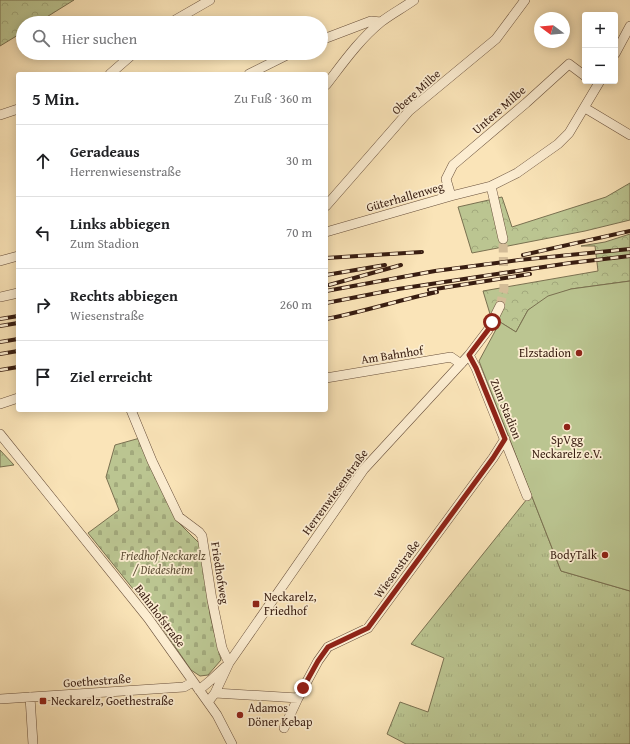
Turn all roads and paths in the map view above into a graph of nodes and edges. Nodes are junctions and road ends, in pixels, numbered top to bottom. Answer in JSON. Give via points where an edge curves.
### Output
{"nodes":[{"id":1,"x":210,"y":0,"type":"edge"},
{"id":2,"x":414,"y":0,"type":"edge"},
{"id":3,"x":525,"y":0,"type":"edge"},
{"id":4,"x":182,"y":16,"type":"edge"},
{"id":5,"x":381,"y":22,"type":"junction"},
{"id":6,"x":630,"y":26,"type":"edge"},
{"id":7,"x":328,"y":37,"type":"edge"},
{"id":8,"x":618,"y":48,"type":"edge"},
{"id":9,"x":126,"y":60,"type":"edge"},
{"id":10,"x":277,"y":60,"type":"edge"},
{"id":11,"x":112,"y":72,"type":"edge"},
{"id":12,"x":254,"y":72,"type":"edge"},
{"id":13,"x":582,"y":74,"type":"edge"},
{"id":14,"x":328,"y":82,"type":"edge"},
{"id":15,"x":595,"y":84,"type":"edge"},
{"id":16,"x":585,"y":108,"type":"junction"},
{"id":17,"x":16,"y":110,"type":"edge"},
{"id":18,"x":0,"y":115,"type":"edge"},
{"id":19,"x":630,"y":135,"type":"edge"},
{"id":20,"x":492,"y":186,"type":"junction"},
{"id":21,"x":451,"y":196,"type":"junction"},
{"id":22,"x":328,"y":204,"type":"edge"},
{"id":23,"x":328,"y":231,"type":"edge"},
{"id":24,"x":503,"y":239,"type":"tunnel mouth"},
{"id":25,"x":16,"y":257,"type":"edge"},
{"id":26,"x":0,"y":261,"type":"edge"},
{"id":27,"x":16,"y":293,"type":"edge"},
{"id":28,"x":0,"y":297,"type":"edge"},
{"id":29,"x":500,"y":306,"type":"tunnel mouth"},
{"id":30,"x":469,"y":355,"type":"junction"},
{"id":31,"x":461,"y":364,"type":"junction"},
{"id":32,"x":328,"y":378,"type":"edge"},
{"id":33,"x":16,"y":399,"type":"edge"},
{"id":34,"x":0,"y":404,"type":"edge"},
{"id":35,"x":132,"y":412,"type":"edge"},
{"id":36,"x":0,"y":434,"type":"edge"},
{"id":37,"x":505,"y":439,"type":"junction"},
{"id":38,"x":527,"y":496,"type":"dead end"},
{"id":39,"x":229,"y":663,"type":"junction"},
{"id":40,"x":196,"y":686,"type":"junction"},
{"id":41,"x":215,"y":693,"type":"junction"},
{"id":42,"x":30,"y":697,"type":"junction"},
{"id":43,"x":0,"y":698,"type":"edge"},
{"id":44,"x":298,"y":698,"type":"junction"},
{"id":45,"x":208,"y":702,"type":"junction"},
{"id":46,"x":284,"y":728,"type":"dead end"},
{"id":47,"x":33,"y":744,"type":"edge"},
{"id":48,"x":232,"y":744,"type":"edge"}],
"edges":[{"from":1,"to":4,"type":"street"},
{"from":2,"to":5,"type":"street"},
{"from":3,"to":22,"type":"street","name":"Obere Milbe","via":[[496,39],[409,111]]},
{"from":5,"to":7,"type":"street","via":[[371,21]]},
{"from":5,"to":14,"type":"street","via":[[350,54]]},
{"from":6,"to":8,"type":"street"},
{"from":9,"to":11,"type":"street"},
{"from":10,"to":12,"type":"street"},
{"from":13,"to":21,"type":"street","name":"Untere Milbe","via":[[569,64],[453,165],[446,179]]},
{"from":15,"to":16,"type":"street"},
{"from":16,"to":19,"type":"street"},
{"from":16,"to":20,"type":"street","via":[[569,133],[558,144]]},
{"from":17,"to":18,"type":"street"},
{"from":20,"to":21,"type":"street","name":"Güterhallenweg"},
{"from":20,"to":24,"type":"street"},
{"from":21,"to":23,"type":"street","name":"Güterhallenweg"},
{"from":25,"to":26,"type":"street"},
{"from":27,"to":28,"type":"street"},
{"from":29,"to":30,"type":"street","name":"Herrenwiesenstraße","via":[[488,330]]},
{"from":30,"to":31,"type":"street","name":"Herrenwiesenstraße"},
{"from":30,"to":37,"type":"street","name":"Zum Stadion"},
{"from":31,"to":32,"type":"street","name":"Am Bahnhof","via":[[451,357]]},
{"from":31,"to":39,"type":"street","name":"Herrenwiesenstraße","via":[[364,470]]},
{"from":33,"to":34,"type":"street"},
{"from":35,"to":39,"type":"street","name":"Friedhofweg","via":[[179,517],[202,536],[220,641]]},
{"from":36,"to":40,"type":"street","name":"Bahnhofstraße","via":[[148,618]]},
{"from":37,"to":38,"type":"street","name":"Zum Stadion"},
{"from":37,"to":44,"type":"street","name":"Wiesenstraße","via":[[368,628],[328,647]]},
{"from":39,"to":40,"type":"street","name":"Herrenwiesenstraße","via":[[211,680]]},
{"from":39,"to":41,"type":"street","name":"Herrenwiesenstraße"},
{"from":40,"to":42,"type":"street","name":"Goethestraße"},
{"from":40,"to":45,"type":"street","name":"Bahnhofstraße"},
{"from":41,"to":44,"type":"street"},
{"from":41,"to":45,"type":"street","name":"Herrenwiesenstraße"},
{"from":42,"to":43,"type":"street","name":"Goethestraße"},
{"from":42,"to":47,"type":"street"},
{"from":44,"to":46,"type":"street","name":"Wiesenstraße"},
{"from":45,"to":48,"type":"street","name":"Bahnhofstraße"}]}
